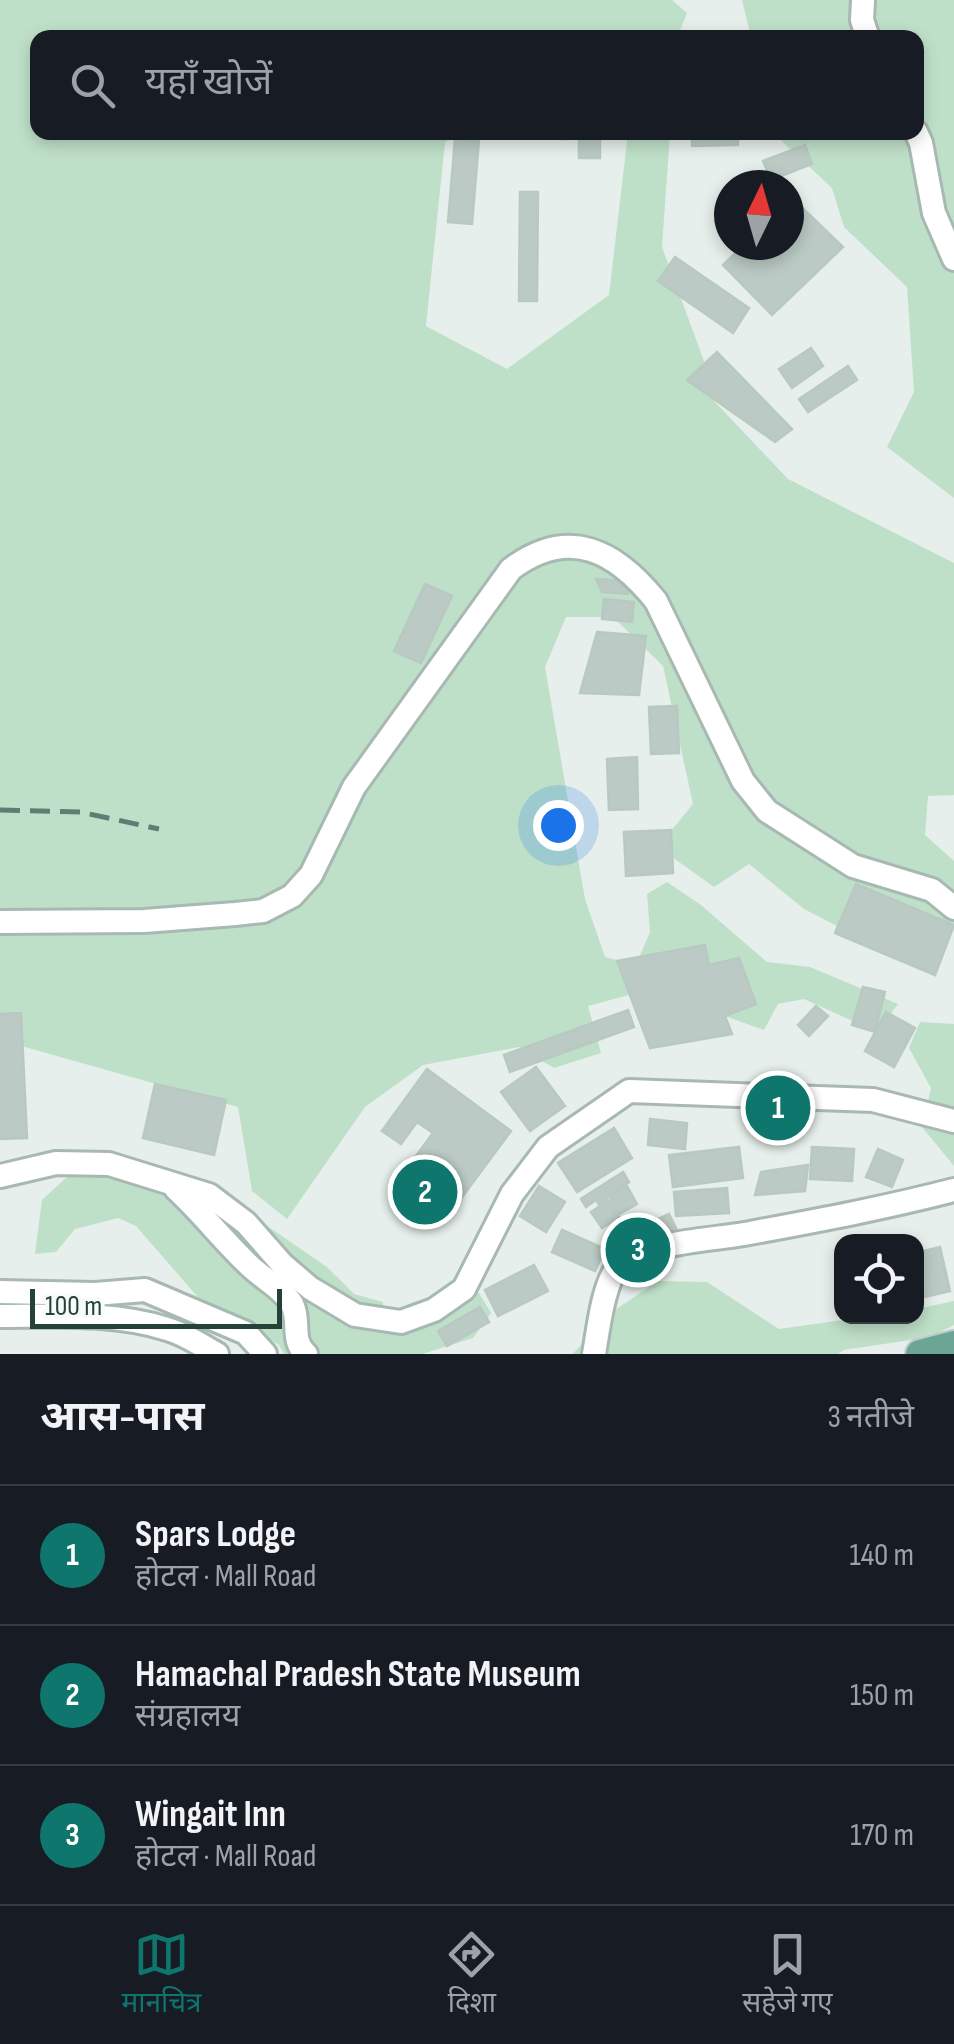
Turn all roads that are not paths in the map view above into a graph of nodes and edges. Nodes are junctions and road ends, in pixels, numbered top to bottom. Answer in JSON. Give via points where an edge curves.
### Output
{"nodes":[{"id":1,"x":862,"y":0,"type":"edge"},
{"id":2,"x":865,"y":30,"type":"edge"},
{"id":3,"x":920,"y":140,"type":"edge"},
{"id":4,"x":954,"y":259,"type":"edge"},
{"id":5,"x":954,"y":908,"type":"edge"},
{"id":6,"x":0,"y":922,"type":"edge"},
{"id":7,"x":954,"y":1121,"type":"edge"},
{"id":8,"x":0,"y":1176,"type":"edge"},
{"id":9,"x":166,"y":1180,"type":"junction"},
{"id":10,"x":954,"y":1190,"type":"edge"},
{"id":11,"x":0,"y":1292,"type":"edge"},
{"id":12,"x":0,"y":1316,"type":"edge"},
{"id":13,"x":954,"y":1345,"type":"edge"},
{"id":14,"x":217,"y":1354,"type":"edge"},
{"id":15,"x":266,"y":1354,"type":"edge"},
{"id":16,"x":306,"y":1354,"type":"edge"},
{"id":17,"x":594,"y":1354,"type":"edge"},
{"id":18,"x":920,"y":1354,"type":"edge"}],
"edges":[{"from":1,"to":2,"type":"street"},
{"from":3,"to":4,"type":"street","via":[[934,213]]},
{"from":5,"to":6,"type":"street","via":[[932,890],[853,866],[767,811],[743,781],[656,601],[612,558],[571,546],[528,556],[511,568],[354,787],[312,875],[292,896],[234,914]]},
{"from":7,"to":9,"type":"street","via":[[873,1100],[629,1091],[548,1147],[512,1194],[464,1288],[434,1310],[401,1322],[355,1315],[310,1288],[209,1195]]},
{"from":8,"to":9,"type":"street","via":[[56,1163],[109,1164]]},
{"from":9,"to":16,"type":"street","via":[[290,1300]]},
{"from":10,"to":17,"type":"street","via":[[634,1257],[612,1276]]},
{"from":11,"to":15,"type":"street","via":[[145,1290],[246,1333]]},
{"from":12,"to":14,"type":"street","via":[[149,1324]]},
{"from":13,"to":18,"type":"main road"}]}
